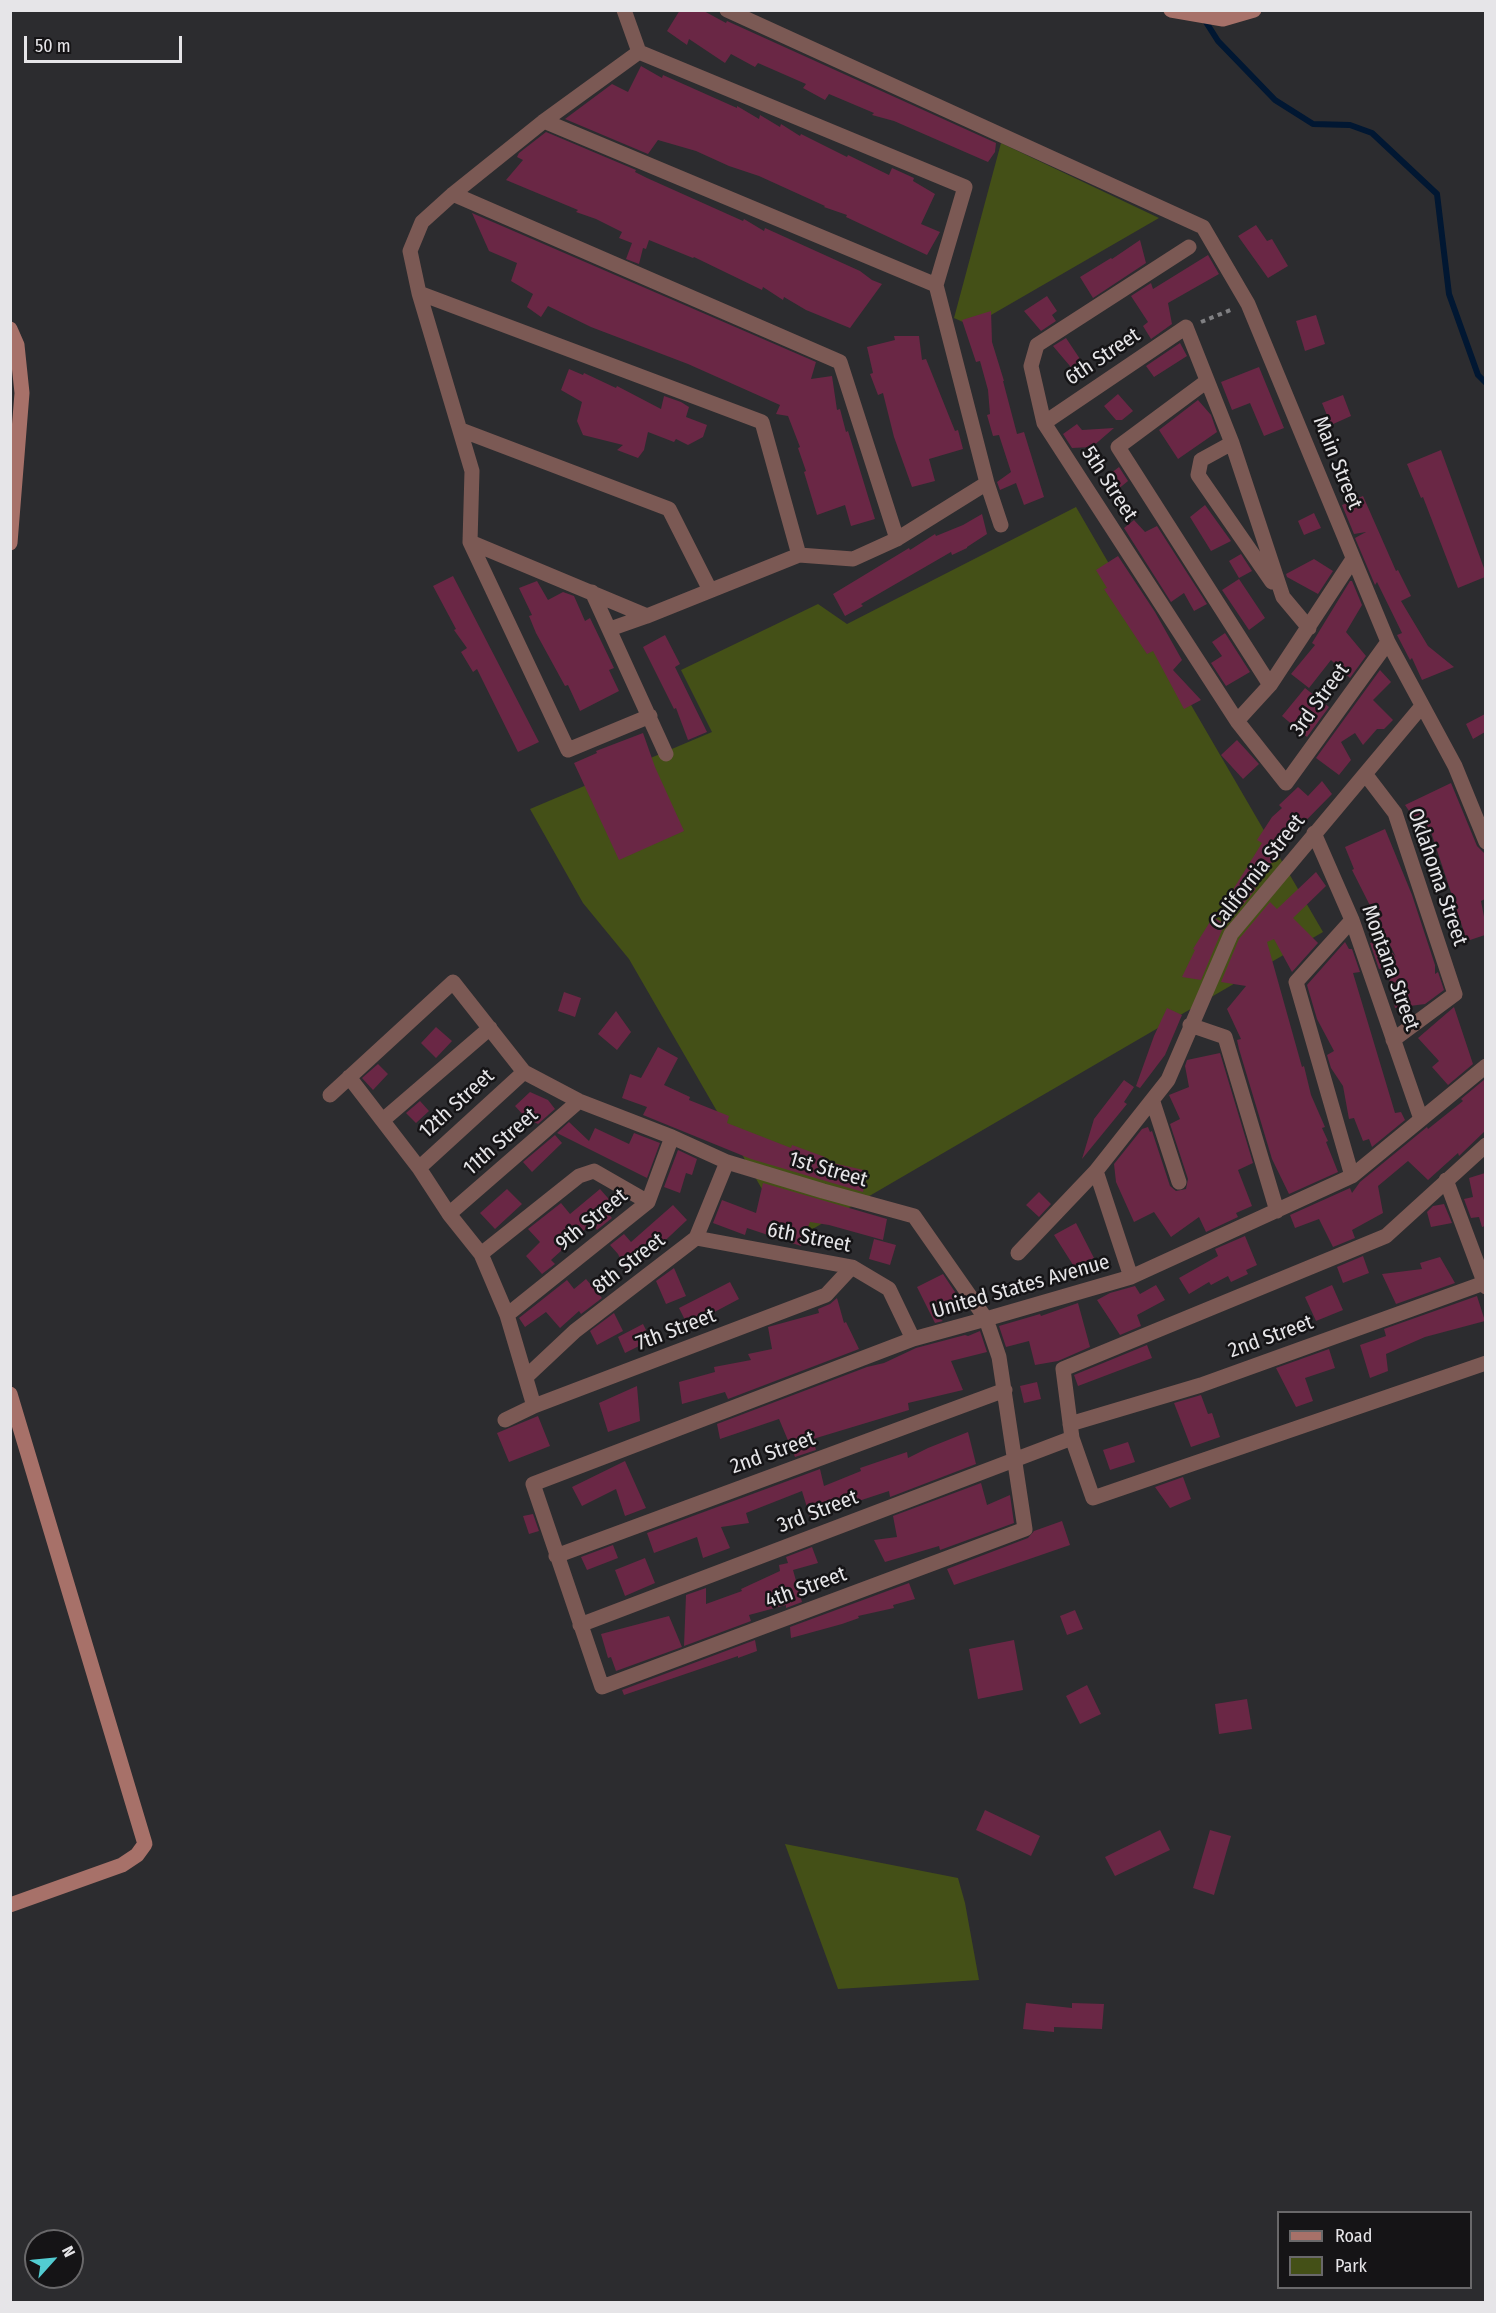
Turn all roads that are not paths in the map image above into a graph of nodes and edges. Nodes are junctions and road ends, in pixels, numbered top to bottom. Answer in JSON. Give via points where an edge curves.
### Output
{"nodes":[{"id":1,"x":624,"y":10,"type":"edge"},
{"id":2,"x":727,"y":10,"type":"edge"},
{"id":3,"x":1172,"y":10,"type":"edge"},
{"id":4,"x":1254,"y":10,"type":"edge"},
{"id":5,"x":1219,"y":16,"type":"edge"},
{"id":6,"x":639,"y":52,"type":"junction"},
{"id":7,"x":544,"y":121,"type":"junction"},
{"id":8,"x":453,"y":194,"type":"junction"},
{"id":9,"x":1189,"y":247,"type":"dead end"},
{"id":10,"x":936,"y":285,"type":"junction"},
{"id":11,"x":419,"y":293,"type":"junction"},
{"id":12,"x":10,"y":329,"type":"edge"},
{"id":13,"x":1207,"y":381,"type":"junction"},
{"id":14,"x":1044,"y":423,"type":"junction"},
{"id":15,"x":461,"y":430,"type":"junction"},
{"id":16,"x":1232,"y":443,"type":"junction"},
{"id":17,"x":987,"y":483,"type":"junction"},
{"id":18,"x":1001,"y":525,"type":"dead end"},
{"id":19,"x":897,"y":539,"type":"junction"},
{"id":20,"x":471,"y":542,"type":"junction"},
{"id":21,"x":10,"y":543,"type":"edge"},
{"id":22,"x":799,"y":555,"type":"junction"},
{"id":23,"x":1353,"y":559,"type":"junction"},
{"id":24,"x":710,"y":590,"type":"junction"},
{"id":25,"x":592,"y":592,"type":"junction"},
{"id":26,"x":1283,"y":597,"type":"junction"},
{"id":27,"x":647,"y":616,"type":"junction"},
{"id":28,"x":1309,"y":628,"type":"junction"},
{"id":29,"x":610,"y":629,"type":"junction"},
{"id":30,"x":1388,"y":642,"type":"junction"},
{"id":31,"x":1270,"y":685,"type":"junction"},
{"id":32,"x":1422,"y":706,"type":"junction"},
{"id":33,"x":650,"y":716,"type":"junction"},
{"id":34,"x":1237,"y":721,"type":"junction"},
{"id":35,"x":666,"y":754,"type":"dead end"},
{"id":36,"x":1366,"y":775,"type":"junction"},
{"id":37,"x":1286,"y":783,"type":"joint"},
{"id":38,"x":1314,"y":833,"type":"junction"},
{"id":39,"x":1485,"y":842,"type":"edge"},
{"id":40,"x":1352,"y":921,"type":"junction"},
{"id":41,"x":1190,"y":1025,"type":"junction"},
{"id":42,"x":490,"y":1028,"type":"junction"},
{"id":43,"x":1393,"y":1040,"type":"junction"},
{"id":44,"x":1485,"y":1066,"type":"edge"},
{"id":45,"x":524,"y":1072,"type":"junction"},
{"id":46,"x":349,"y":1077,"type":"junction"},
{"id":47,"x":330,"y":1095,"type":"dead end"},
{"id":48,"x":579,"y":1101,"type":"junction"},
{"id":49,"x":1153,"y":1102,"type":"junction"},
{"id":50,"x":1421,"y":1119,"type":"junction"},
{"id":51,"x":383,"y":1120,"type":"junction"},
{"id":52,"x":672,"y":1137,"type":"junction"},
{"id":53,"x":1485,"y":1145,"type":"edge"},
{"id":54,"x":727,"y":1161,"type":"junction"},
{"id":55,"x":419,"y":1168,"type":"junction"},
{"id":56,"x":1096,"y":1171,"type":"junction"},
{"id":57,"x":1352,"y":1176,"type":"junction"},
{"id":58,"x":1446,"y":1180,"type":"junction"},
{"id":59,"x":1179,"y":1182,"type":"dead end"},
{"id":60,"x":648,"y":1202,"type":"junction"},
{"id":61,"x":1277,"y":1211,"type":"junction"},
{"id":62,"x":449,"y":1214,"type":"junction"},
{"id":63,"x":696,"y":1238,"type":"junction"},
{"id":64,"x":1018,"y":1253,"type":"dead end"},
{"id":65,"x":480,"y":1254,"type":"junction"},
{"id":66,"x":1481,"y":1264,"type":"edge"},
{"id":67,"x":852,"y":1267,"type":"junction"},
{"id":68,"x":1131,"y":1277,"type":"junction"},
{"id":69,"x":1485,"y":1285,"type":"edge"},
{"id":70,"x":507,"y":1315,"type":"junction"},
{"id":71,"x":986,"y":1319,"type":"junction"},
{"id":72,"x":914,"y":1339,"type":"junction"},
{"id":73,"x":1485,"y":1363,"type":"edge"},
{"id":74,"x":526,"y":1377,"type":"junction"},
{"id":75,"x":1005,"y":1390,"type":"junction"},
{"id":76,"x":10,"y":1394,"type":"edge"},
{"id":77,"x":534,"y":1406,"type":"junction"},
{"id":78,"x":505,"y":1420,"type":"dead end"},
{"id":79,"x":1071,"y":1431,"type":"junction"},
{"id":80,"x":1016,"y":1459,"type":"junction"},
{"id":81,"x":1025,"y":1529,"type":"joint"},
{"id":82,"x":556,"y":1556,"type":"junction"},
{"id":83,"x":580,"y":1625,"type":"junction"},
{"id":84,"x":10,"y":1905,"type":"edge"}],
"edges":[{"from":1,"to":6,"type":"street"},
{"from":2,"to":23,"type":"street","name":"Main Street","via":[[1203,227],[1248,304]]},
{"from":3,"to":5,"type":"street"},
{"from":4,"to":5,"type":"street"},
{"from":6,"to":7,"type":"street"},
{"from":6,"to":10,"type":"street","via":[[965,187]]},
{"from":7,"to":8,"type":"street"},
{"from":7,"to":10,"type":"street"},
{"from":8,"to":11,"type":"street","via":[[422,222],[410,251]]},
{"from":8,"to":19,"type":"street","via":[[840,362]]},
{"from":9,"to":14,"type":"street","name":"5th Street","via":[[1036,345],[1031,366]]},
{"from":10,"to":17,"type":"street"},
{"from":11,"to":15,"type":"street"},
{"from":11,"to":22,"type":"street","via":[[762,422]]},
{"from":12,"to":21,"type":"street","via":[[17,345],[22,393]]},
{"from":13,"to":14,"type":"street","name":"6th Street","via":[[1186,327]]},
{"from":13,"to":16,"type":"street"},
{"from":13,"to":31,"type":"street","via":[[1118,447]]},
{"from":14,"to":34,"type":"street","name":"5th Street"},
{"from":15,"to":20,"type":"street","via":[[472,471]]},
{"from":15,"to":24,"type":"street","via":[[669,509]]},
{"from":16,"to":26,"type":"street"},
{"from":16,"to":26,"type":"street","via":[[1201,460],[1198,475]]},
{"from":17,"to":18,"type":"street"},
{"from":17,"to":19,"type":"street"},
{"from":19,"to":22,"type":"street","via":[[853,559]]},
{"from":20,"to":25,"type":"street"},
{"from":20,"to":33,"type":"street","via":[[568,750]]},
{"from":22,"to":24,"type":"street"},
{"from":23,"to":28,"type":"street"},
{"from":23,"to":30,"type":"street","name":"Main Street"},
{"from":24,"to":27,"type":"street"},
{"from":25,"to":27,"type":"street"},
{"from":25,"to":29,"type":"street"},
{"from":26,"to":28,"type":"street"},
{"from":27,"to":29,"type":"street"},
{"from":28,"to":31,"type":"street"},
{"from":29,"to":33,"type":"street"},
{"from":30,"to":32,"type":"street","name":"Main Street"},
{"from":30,"to":37,"type":"street","name":"3rd Street"},
{"from":31,"to":34,"type":"street"},
{"from":32,"to":36,"type":"street","name":"California Street"},
{"from":32,"to":39,"type":"street","name":"Main Street","via":[[1455,766]]},
{"from":33,"to":35,"type":"street"},
{"from":34,"to":37,"type":"street","name":"5th Street"},
{"from":36,"to":38,"type":"street","name":"California Street"},
{"from":36,"to":43,"type":"street","name":"Oklahoma Street","via":[[1395,813],[1455,994]]},
{"from":38,"to":40,"type":"street","name":"Montana Street"},
{"from":38,"to":41,"type":"street","name":"California Street","via":[[1231,934]]},
{"from":40,"to":43,"type":"street","name":"Montana Street"},
{"from":40,"to":57,"type":"street","via":[[1296,982]]},
{"from":41,"to":49,"type":"street","name":"California Street","via":[[1168,1080]]},
{"from":41,"to":61,"type":"street","via":[[1225,1037]]},
{"from":42,"to":45,"type":"street","name":"1st Street"},
{"from":42,"to":46,"type":"street","name":"1st Street","via":[[453,982]]},
{"from":42,"to":51,"type":"street"},
{"from":43,"to":50,"type":"street","name":"Montana Street"},
{"from":44,"to":50,"type":"street","name":"United States Avenue"},
{"from":45,"to":48,"type":"street","name":"1st Street"},
{"from":45,"to":55,"type":"street","name":"12th Street"},
{"from":46,"to":47,"type":"street"},
{"from":46,"to":51,"type":"street"},
{"from":48,"to":52,"type":"street","name":"1st Street"},
{"from":48,"to":62,"type":"street","name":"11th Street"},
{"from":49,"to":56,"type":"street","name":"California Street"},
{"from":49,"to":59,"type":"street"},
{"from":50,"to":57,"type":"street","name":"United States Avenue"},
{"from":51,"to":55,"type":"street"},
{"from":52,"to":54,"type":"street","name":"1st Street"},
{"from":52,"to":60,"type":"street","name":"9th Street"},
{"from":53,"to":58,"type":"street"},
{"from":54,"to":63,"type":"street","name":"8th Street"},
{"from":54,"to":71,"type":"street","name":"1st Street","via":[[914,1216]]},
{"from":55,"to":62,"type":"street"},
{"from":56,"to":64,"type":"street","name":"California Street"},
{"from":56,"to":68,"type":"street"},
{"from":57,"to":61,"type":"street","name":"United States Avenue"},
{"from":58,"to":66,"type":"street"},
{"from":58,"to":79,"type":"street","via":[[1386,1236],[1063,1369]]},
{"from":60,"to":65,"type":"street","via":[[594,1171],[579,1176]]},
{"from":60,"to":70,"type":"street","name":"9th Street"},
{"from":61,"to":68,"type":"street","name":"United States Avenue"},
{"from":62,"to":65,"type":"street"},
{"from":63,"to":67,"type":"street","name":"6th Street"},
{"from":63,"to":74,"type":"street","name":"8th Street","via":[[575,1332]]},
{"from":65,"to":70,"type":"street"},
{"from":66,"to":69,"type":"street"},
{"from":67,"to":72,"type":"street","name":"6th Street","via":[[889,1289]]},
{"from":67,"to":77,"type":"street","name":"7th Street","via":[[826,1296]]},
{"from":68,"to":71,"type":"street","name":"United States Avenue"},
{"from":69,"to":79,"type":"street","name":"2nd Street"},
{"from":70,"to":74,"type":"street"},
{"from":71,"to":72,"type":"street","name":"United States Avenue"},
{"from":71,"to":75,"type":"street","name":"1st Street"},
{"from":72,"to":82,"type":"street","name":"United States Avenue","via":[[533,1484]]},
{"from":73,"to":79,"type":"street","via":[[1093,1498]]},
{"from":74,"to":77,"type":"street"},
{"from":75,"to":80,"type":"street","name":"1st Street"},
{"from":75,"to":82,"type":"street","name":"2nd Street"},
{"from":76,"to":84,"type":"street","via":[[145,1845],[122,1865]]},
{"from":77,"to":78,"type":"street","name":"7th Street"},
{"from":79,"to":80,"type":"street","name":"3rd Street"},
{"from":80,"to":81,"type":"street","name":"1st Street"},
{"from":80,"to":83,"type":"street","name":"3rd Street"},
{"from":81,"to":83,"type":"street","name":"4th Street","via":[[602,1687]]},
{"from":82,"to":83,"type":"street"}]}
